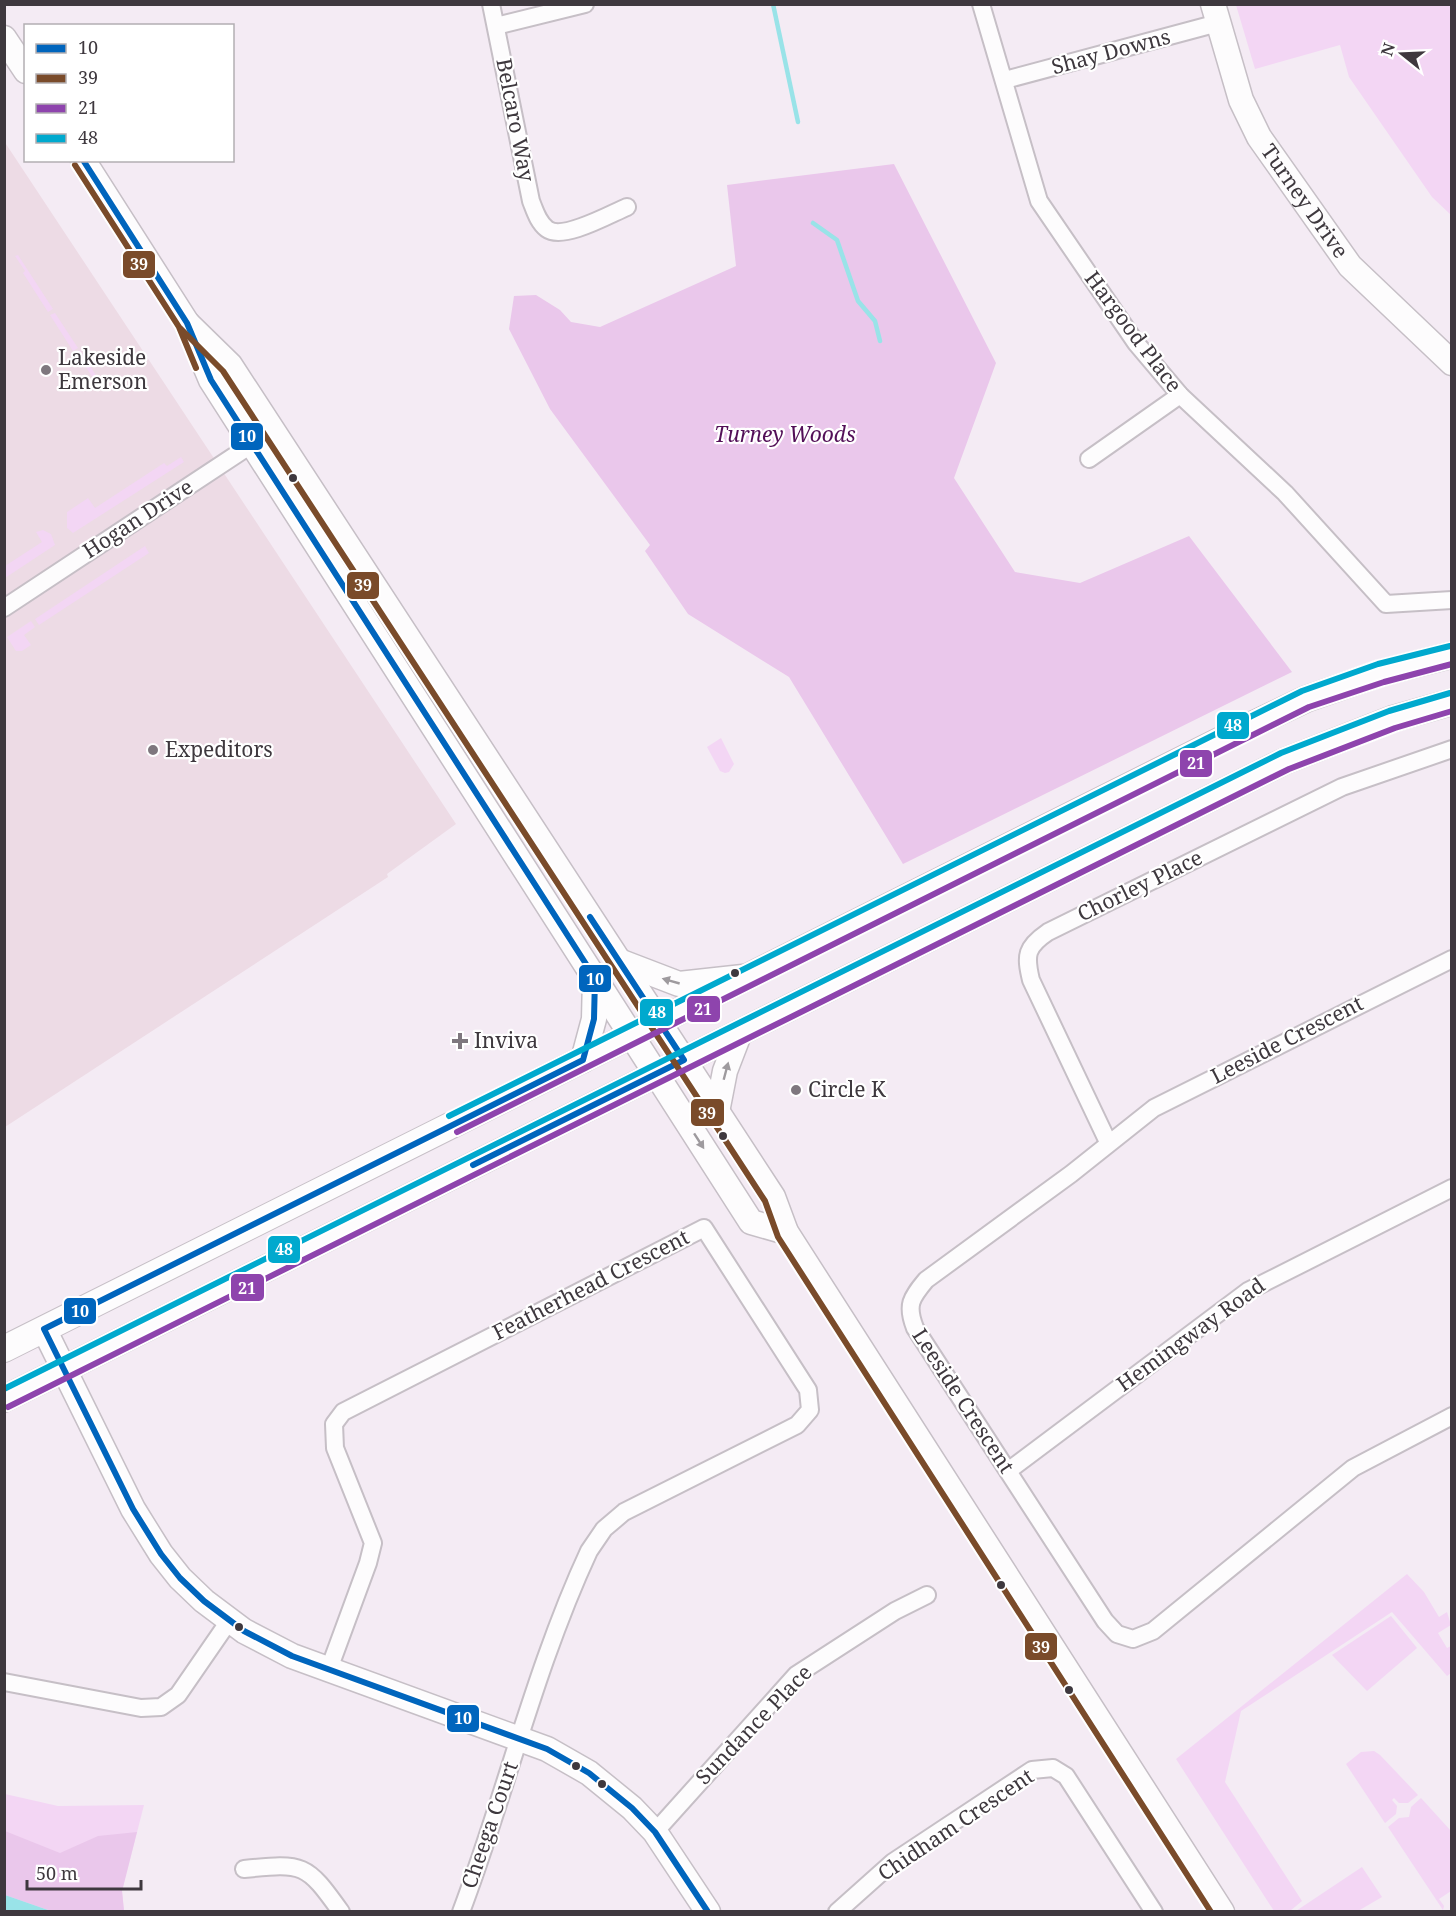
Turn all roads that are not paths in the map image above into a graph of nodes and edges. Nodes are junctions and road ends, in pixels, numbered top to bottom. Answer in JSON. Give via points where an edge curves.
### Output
{"nodes":[{"id":1,"x":491,"y":4,"type":"edge"},
{"id":2,"x":585,"y":4,"type":"edge"},
{"id":3,"x":981,"y":4,"type":"edge"},
{"id":4,"x":1216,"y":14,"type":"edge"},
{"id":5,"x":496,"y":26,"type":"junction"},
{"id":6,"x":4,"y":38,"type":"edge"},
{"id":7,"x":24,"y":68,"type":"edge"},
{"id":8,"x":1005,"y":80,"type":"junction"},
{"id":9,"x":84,"y":162,"type":"edge"},
{"id":10,"x":627,"y":207,"type":"dead end"},
{"id":11,"x":187,"y":323,"type":"junction"},
{"id":12,"x":1452,"y":363,"type":"edge"},
{"id":13,"x":1180,"y":395,"type":"junction"},
{"id":14,"x":273,"y":431,"type":"junction"},
{"id":15,"x":252,"y":444,"type":"junction"},
{"id":16,"x":1089,"y":459,"type":"dead end"},
{"id":17,"x":1452,"y":600,"type":"edge"},
{"id":18,"x":4,"y":608,"type":"edge"},
{"id":19,"x":1452,"y":655,"type":"edge"},
{"id":20,"x":1452,"y":702,"type":"edge"},
{"id":21,"x":1452,"y":749,"type":"edge"},
{"id":22,"x":1452,"y":959,"type":"edge"},
{"id":23,"x":619,"y":961,"type":"junction"},
{"id":24,"x":750,"y":976,"type":"junction"},
{"id":25,"x":595,"y":978,"type":"junction"},
{"id":26,"x":659,"y":1022,"type":"junction"},
{"id":27,"x":740,"y":1032,"type":"junction"},
{"id":28,"x":632,"y":1036,"type":"junction"},
{"id":29,"x":583,"y":1059,"type":"junction"},
{"id":30,"x":684,"y":1060,"type":"junction"},
{"id":31,"x":656,"y":1074,"type":"junction"},
{"id":32,"x":717,"y":1112,"type":"junction"},
{"id":33,"x":1108,"y":1142,"type":"junction"},
{"id":34,"x":1452,"y":1188,"type":"edge"},
{"id":35,"x":786,"y":1232,"type":"junction"},
{"id":36,"x":44,"y":1329,"type":"junction"},
{"id":37,"x":4,"y":1349,"type":"edge"},
{"id":38,"x":63,"y":1369,"type":"junction"},
{"id":39,"x":4,"y":1399,"type":"edge"},
{"id":40,"x":1452,"y":1416,"type":"edge"},
{"id":41,"x":1008,"y":1471,"type":"junction"},
{"id":42,"x":927,"y":1595,"type":"dead end"},
{"id":43,"x":229,"y":1621,"type":"junction"},
{"id":44,"x":329,"y":1669,"type":"junction"},
{"id":45,"x":4,"y":1682,"type":"edge"},
{"id":46,"x":519,"y":1739,"type":"junction"},
{"id":47,"x":654,"y":1832,"type":"junction"},
{"id":48,"x":244,"y":1869,"type":"dead end"},
{"id":49,"x":341,"y":1911,"type":"edge"},
{"id":50,"x":461,"y":1911,"type":"edge"},
{"id":51,"x":708,"y":1911,"type":"edge"},
{"id":52,"x":837,"y":1911,"type":"edge"},
{"id":53,"x":1154,"y":1911,"type":"edge"},
{"id":54,"x":1222,"y":1911,"type":"edge"}],
"edges":[{"from":1,"to":5,"type":"street","name":"Belcaro Way"},
{"from":2,"to":5,"type":"street"},
{"from":3,"to":8,"type":"street","name":"Hargood Place"},
{"from":4,"to":8,"type":"street","name":"Shay Downs"},
{"from":4,"to":12,"type":"main road","name":"Turney Drive","via":[[1241,100],[1259,137],[1350,266]]},
{"from":5,"to":10,"type":"street","name":"Belcaro Way","via":[[538,220],[558,233]]},
{"from":6,"to":7,"type":"main road"},
{"from":8,"to":13,"type":"street","name":"Hargood Place","via":[[1038,201],[1136,343]]},
{"from":9,"to":11,"type":"main road"},
{"from":11,"to":14,"type":"main road","via":[[230,366]]},
{"from":11,"to":15,"type":"main road","via":[[211,381]]},
{"from":13,"to":16,"type":"street"},
{"from":13,"to":17,"type":"street","name":"Hargood Place","via":[[1285,493],[1386,604]]},
{"from":14,"to":15,"type":"street","name":"Hogan Drive"},
{"from":14,"to":23,"type":"main road"},
{"from":15,"to":18,"type":"street","name":"Hogan Drive"},
{"from":15,"to":25,"type":"main road"},
{"from":19,"to":24,"type":"main road","via":[[1381,673],[1306,699]]},
{"from":20,"to":27,"type":"main road","via":[[1392,719],[1285,761]]},
{"from":21,"to":33,"type":"street","name":"Chorley Place","via":[[1342,787],[1048,932],[1033,943],[1026,960],[1031,980]]},
{"from":22,"to":33,"type":"street","name":"Leeside Crescent","via":[[1189,1089],[1154,1108]]},
{"from":24,"to":23,"type":"main road","one_way":true,"via":[[679,984]]},
{"from":23,"to":26,"type":"main road"},
{"from":24,"to":26,"type":"main road"},
{"from":25,"to":28,"type":"main road"},
{"from":25,"to":29,"type":"main road","via":[[594,1018]]},
{"from":26,"to":28,"type":"main road"},
{"from":26,"to":30,"type":"main road"},
{"from":27,"to":30,"type":"main road"},
{"from":32,"to":27,"type":"main road","one_way":true,"via":[[725,1071]]},
{"from":28,"to":29,"type":"main road"},
{"from":28,"to":31,"type":"main road"},
{"from":29,"to":36,"type":"main road"},
{"from":30,"to":31,"type":"main road"},
{"from":30,"to":32,"type":"main road"},
{"from":31,"to":35,"type":"main road","one_way":true,"via":[[751,1222]]},
{"from":31,"to":38,"type":"main road"},
{"from":32,"to":35,"type":"main road","via":[[773,1197]]},
{"from":33,"to":41,"type":"street","name":"Leeside Crescent","via":[[1071,1174],[926,1280],[914,1295],[909,1311],[915,1328]]},
{"from":34,"to":41,"type":"street","name":"Hemingway Road","via":[[1248,1291]]},
{"from":35,"to":54,"type":"main road"},
{"from":36,"to":37,"type":"main road"},
{"from":36,"to":38,"type":"main road"},
{"from":38,"to":39,"type":"main road"},
{"from":38,"to":43,"type":"main road","via":[[132,1509],[161,1554],[180,1578]]},
{"from":40,"to":41,"type":"street","name":"Leeside Crescent","via":[[1353,1468],[1153,1631],[1133,1639],[1117,1634],[1105,1621]]},
{"from":42,"to":47,"type":"street","name":"Sundance Place","via":[[801,1671]]},
{"from":43,"to":44,"type":"main road","via":[[276,1648]]},
{"from":43,"to":45,"type":"street","via":[[178,1695],[161,1707],[141,1708]]},
{"from":44,"to":46,"type":"main road"},
{"from":44,"to":46,"type":"street","name":"Featherhead Crescent","via":[[373,1543],[332,1435],[343,1412],[704,1228],[808,1390],[810,1410],[797,1425],[647,1499],[604,1529],[578,1575]]},
{"from":46,"to":47,"type":"main road","via":[[547,1749],[590,1773]]},
{"from":46,"to":50,"type":"street","name":"Cheega Court"},
{"from":47,"to":51,"type":"main road"},
{"from":48,"to":49,"type":"street","via":[[282,1865],[304,1870],[316,1877]]},
{"from":52,"to":53,"type":"street","name":"Chidham Crescent","via":[[893,1862],[1032,1770],[1053,1768],[1066,1776]]}]}
